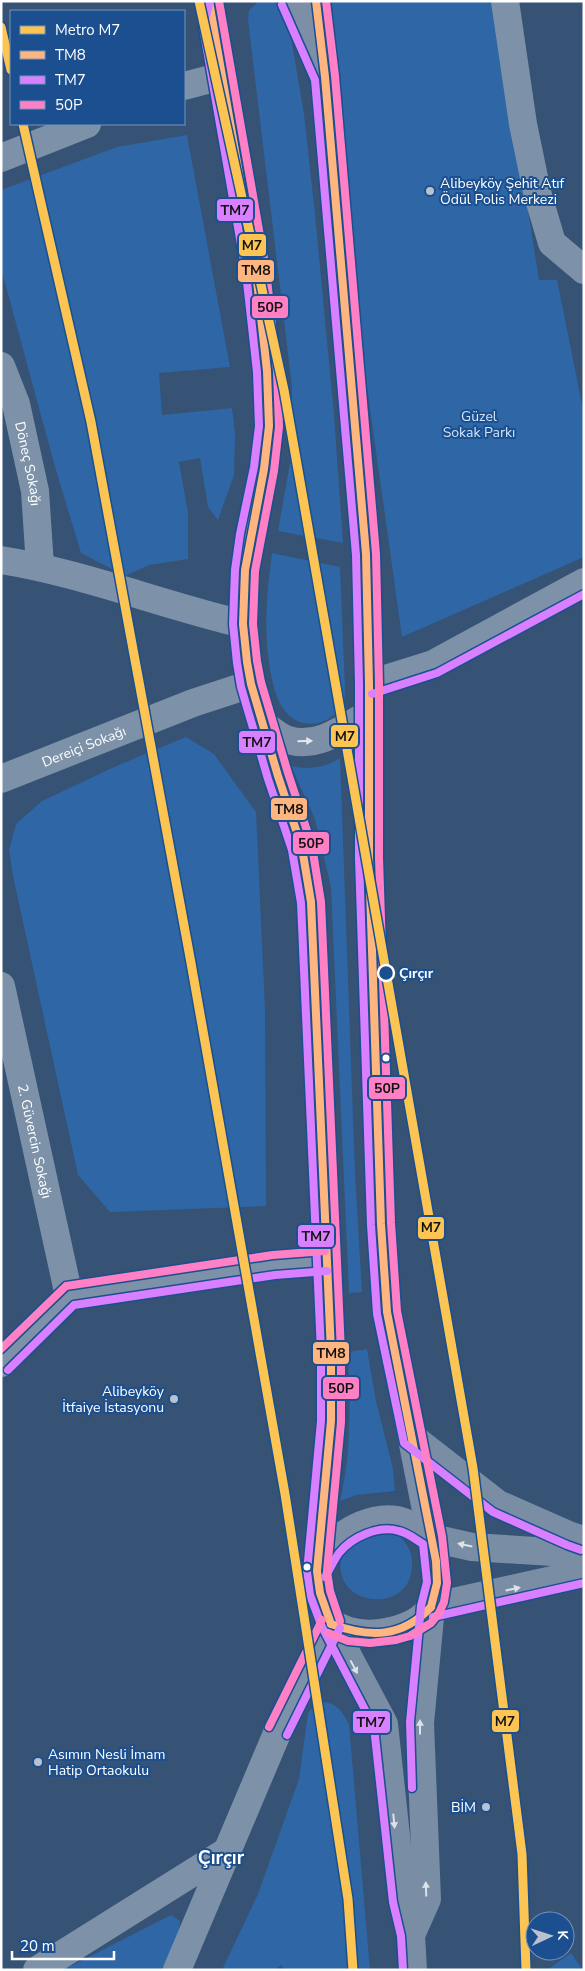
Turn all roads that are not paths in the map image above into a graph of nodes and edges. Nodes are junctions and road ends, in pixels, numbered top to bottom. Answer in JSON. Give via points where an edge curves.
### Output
{"nodes":[{"id":1,"x":290,"y":1,"type":"edge"},
{"id":2,"x":316,"y":1,"type":"edge"},
{"id":3,"x":505,"y":1,"type":"edge"},
{"id":4,"x":214,"y":10,"type":"edge"},
{"id":5,"x":222,"y":76,"type":"junction"},
{"id":6,"x":325,"y":77,"type":"junction"},
{"id":7,"x":185,"y":86,"type":"edge"},
{"id":8,"x":84,"y":125,"type":"edge"},
{"id":9,"x":1,"y":158,"type":"edge"},
{"id":10,"x":584,"y":270,"type":"edge"},
{"id":11,"x":1,"y":366,"type":"edge"},
{"id":12,"x":1,"y":560,"type":"edge"},
{"id":13,"x":40,"y":566,"type":"junction"},
{"id":14,"x":584,"y":582,"type":"edge"},
{"id":15,"x":243,"y":624,"type":"junction"},
{"id":16,"x":251,"y":684,"type":"junction"},
{"id":17,"x":369,"y":684,"type":"junction"},
{"id":18,"x":368,"y":714,"type":"junction"},
{"id":19,"x":262,"y":723,"type":"junction"},
{"id":20,"x":1,"y":779,"type":"edge"},
{"id":21,"x":1,"y":986,"type":"edge"},
{"id":22,"x":326,"y":1261,"type":"junction"},
{"id":23,"x":69,"y":1296,"type":"junction"},
{"id":24,"x":1,"y":1363,"type":"edge"},
{"id":25,"x":412,"y":1437,"type":"junction"},
{"id":26,"x":432,"y":1538,"type":"junction"},
{"id":27,"x":584,"y":1540,"type":"edge"},
{"id":28,"x":584,"y":1554,"type":"edge"},
{"id":29,"x":317,"y":1571,"type":"junction"},
{"id":30,"x":584,"y":1574,"type":"edge"},
{"id":31,"x":431,"y":1607,"type":"junction"},
{"id":32,"x":331,"y":1624,"type":"junction"},
{"id":33,"x":227,"y":1851,"type":"junction"},
{"id":34,"x":411,"y":1935,"type":"junction"},
{"id":35,"x":37,"y":1970,"type":"edge"},
{"id":36,"x":177,"y":1970,"type":"edge"},
{"id":37,"x":413,"y":1970,"type":"edge"}],
"edges":[{"from":1,"to":6,"type":"main road"},
{"from":2,"to":6,"type":"main road"},
{"from":3,"to":10,"type":"street","via":[[523,124],[537,192],[552,243]]},
{"from":4,"to":5,"type":"main road"},
{"from":5,"to":7,"type":"street"},
{"from":5,"to":15,"type":"main road","via":[[256,272],[267,370],[269,426],[245,570]]},
{"from":6,"to":17,"type":"main road","via":[[366,554]]},
{"from":8,"to":9,"type":"street"},
{"from":11,"to":13,"type":"street","name":"Döneç Sokağı","via":[[16,404],[35,491]]},
{"from":12,"to":13,"type":"street"},
{"from":13,"to":15,"type":"street"},
{"from":14,"to":17,"type":"street","via":[[433,664]]},
{"from":15,"to":16,"type":"main road"},
{"from":16,"to":19,"type":"main road"},
{"from":16,"to":20,"type":"street","name":"Dereiçi Sokağı","via":[[193,703]]},
{"from":17,"to":18,"type":"main road"},
{"from":19,"to":18,"type":"main road","one_way":true,"via":[[288,740],[303,742],[334,735]]},
{"from":18,"to":25,"type":"main road","via":[[369,858],[381,1224],[387,1312]]},
{"from":19,"to":22,"type":"main road","via":[[302,848],[311,902]]},
{"from":21,"to":23,"type":"street","name":"2. Güvercin Sokağı"},
{"from":22,"to":23,"type":"street","via":[[274,1265]]},
{"from":22,"to":29,"type":"main road","via":[[331,1420]]},
{"from":23,"to":24,"type":"street"},
{"from":25,"to":26,"type":"main road"},
{"from":25,"to":27,"type":"main road","via":[[498,1504]]},
{"from":28,"to":26,"type":"main road","one_way":true,"via":[[472,1547]]},
{"from":26,"to":29,"type":"main road","via":[[397,1520],[372,1521],[351,1531],[332,1547]]},
{"from":26,"to":31,"type":"main road","via":[[437,1583]]},
{"from":29,"to":32,"type":"main road","via":[[320,1593]]},
{"from":31,"to":30,"type":"main road","one_way":true},
{"from":31,"to":32,"type":"main road","via":[[416,1622],[395,1631],[351,1632]]},
{"from":34,"to":31,"type":"main road","one_way":true,"via":[[427,1899],[420,1723]]},
{"from":32,"to":33,"type":"street","via":[[278,1731]]},
{"from":32,"to":34,"type":"main road","one_way":true,"via":[[384,1724],[403,1901]]},
{"from":33,"to":35,"type":"street"},
{"from":33,"to":36,"type":"street"},
{"from":34,"to":37,"type":"main road"}]}
